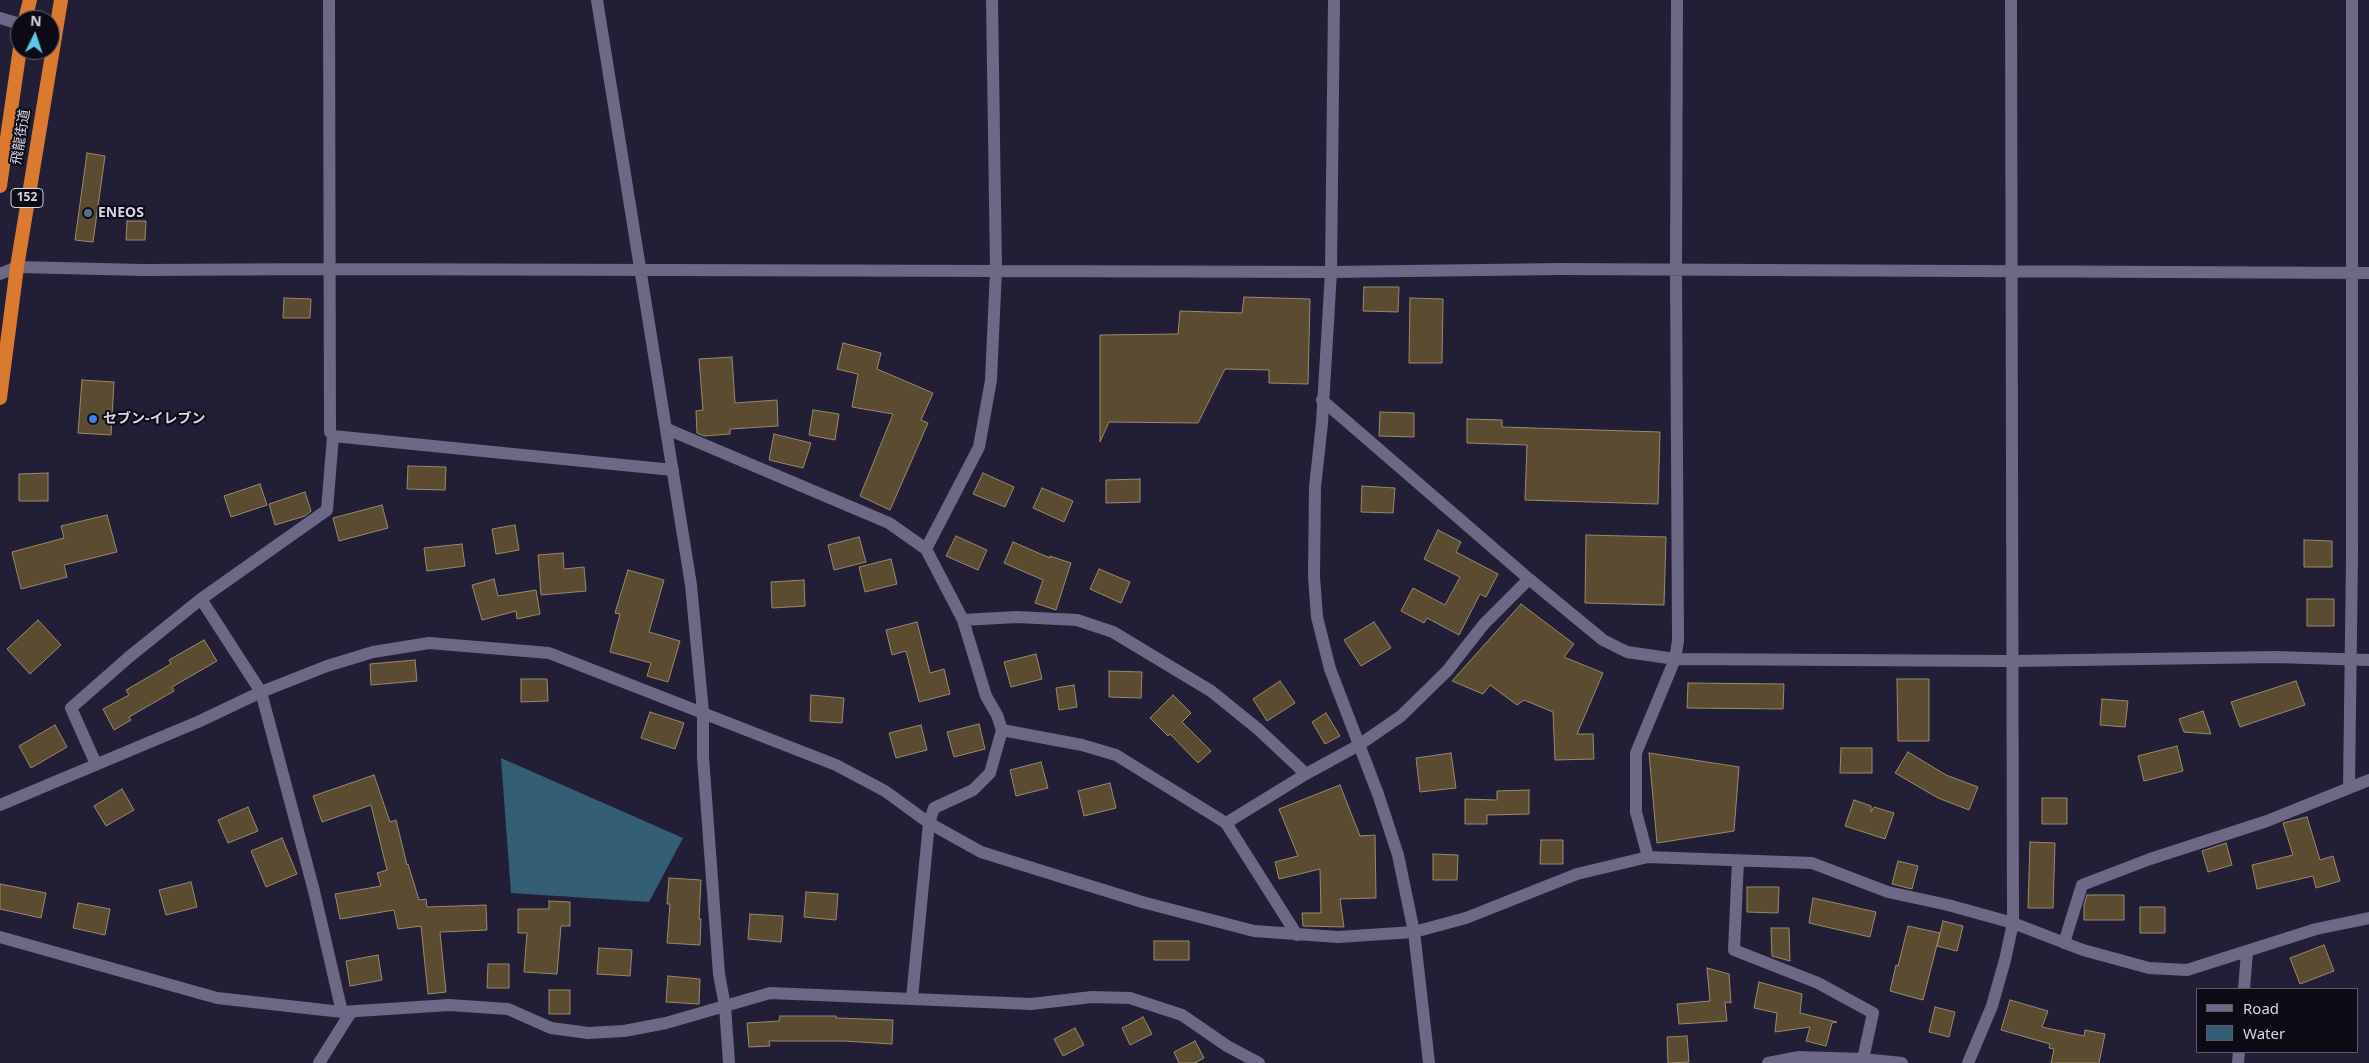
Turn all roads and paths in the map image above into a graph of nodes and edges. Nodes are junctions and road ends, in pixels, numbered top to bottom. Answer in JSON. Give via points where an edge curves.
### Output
{"nodes":[{"id":1,"x":61,"y":0,"type":"edge"},
{"id":2,"x":329,"y":0,"type":"edge"},
{"id":3,"x":597,"y":0,"type":"edge"},
{"id":4,"x":992,"y":0,"type":"edge"},
{"id":5,"x":1334,"y":0,"type":"edge"},
{"id":6,"x":1677,"y":0,"type":"edge"},
{"id":7,"x":2011,"y":0,"type":"edge"},
{"id":8,"x":2352,"y":0,"type":"edge"},
{"id":9,"x":18,"y":60,"type":"edge"},
{"id":10,"x":0,"y":186,"type":"edge"},
{"id":11,"x":17,"y":267,"type":"junction"},
{"id":12,"x":329,"y":268,"type":"junction"},
{"id":13,"x":641,"y":270,"type":"junction"},
{"id":14,"x":996,"y":270,"type":"junction"},
{"id":15,"x":1676,"y":270,"type":"junction"},
{"id":16,"x":1331,"y":272,"type":"junction"},
{"id":17,"x":2013,"y":273,"type":"junction"},
{"id":18,"x":2351,"y":273,"type":"junction"},
{"id":19,"x":0,"y":274,"type":"edge"},
{"id":20,"x":2369,"y":274,"type":"edge"},
{"id":21,"x":0,"y":398,"type":"edge"},
{"id":22,"x":1322,"y":400,"type":"junction"},
{"id":23,"x":668,"y":429,"type":"junction"},
{"id":24,"x":333,"y":436,"type":"junction"},
{"id":25,"x":673,"y":470,"type":"junction"},
{"id":26,"x":926,"y":550,"type":"junction"},
{"id":27,"x":1529,"y":579,"type":"junction"},
{"id":28,"x":201,"y":599,"type":"junction"},
{"id":29,"x":963,"y":620,"type":"junction"},
{"id":30,"x":1675,"y":659,"type":"junction"},
{"id":31,"x":2350,"y":660,"type":"junction"},
{"id":32,"x":2369,"y":660,"type":"edge"},
{"id":33,"x":2011,"y":661,"type":"junction"},
{"id":34,"x":261,"y":692,"type":"junction"},
{"id":35,"x":703,"y":712,"type":"junction"},
{"id":36,"x":1002,"y":730,"type":"junction"},
{"id":37,"x":1359,"y":746,"type":"junction"},
{"id":38,"x":96,"y":764,"type":"junction"},
{"id":39,"x":1306,"y":774,"type":"junction"},
{"id":40,"x":2369,"y":780,"type":"edge"},
{"id":41,"x":2349,"y":787,"type":"junction"},
{"id":42,"x":0,"y":805,"type":"edge"},
{"id":43,"x":929,"y":823,"type":"junction"},
{"id":44,"x":1226,"y":823,"type":"junction"},
{"id":45,"x":1648,"y":857,"type":"junction"},
{"id":46,"x":1738,"y":860,"type":"junction"},
{"id":47,"x":2369,"y":918,"type":"edge"},
{"id":48,"x":2013,"y":923,"type":"junction"},
{"id":49,"x":1414,"y":932,"type":"junction"},
{"id":50,"x":1298,"y":935,"type":"junction"},
{"id":51,"x":0,"y":937,"type":"edge"},
{"id":52,"x":2064,"y":942,"type":"junction"},
{"id":53,"x":2247,"y":952,"type":"junction"},
{"id":54,"x":2244,"y":988,"type":"edge"},
{"id":55,"x":912,"y":998,"type":"junction"},
{"id":56,"x":725,"y":1006,"type":"junction"},
{"id":57,"x":346,"y":1012,"type":"junction"},
{"id":58,"x":1864,"y":1059,"type":"junction"},
{"id":59,"x":319,"y":1063,"type":"edge"},
{"id":60,"x":729,"y":1063,"type":"edge"},
{"id":61,"x":1259,"y":1063,"type":"edge"},
{"id":62,"x":1429,"y":1063,"type":"edge"},
{"id":63,"x":1768,"y":1063,"type":"edge"},
{"id":64,"x":1902,"y":1063,"type":"edge"},
{"id":65,"x":1968,"y":1063,"type":"edge"}],
"edges":[{"from":1,"to":11,"type":"highway","name":"飛龍街道","number":"152"},
{"from":2,"to":12,"type":"street"},
{"from":3,"to":13,"type":"street"},
{"from":4,"to":14,"type":"street"},
{"from":5,"to":16,"type":"street"},
{"from":6,"to":15,"type":"street"},
{"from":7,"to":17,"type":"street"},
{"from":8,"to":18,"type":"street"},
{"from":9,"to":10,"type":"highway","name":"飛龍街道","number":"152"},
{"from":11,"to":12,"type":"street","via":[[143,270]]},
{"from":11,"to":19,"type":"street"},
{"from":11,"to":21,"type":"highway","name":"飛龍街道","number":"152"},
{"from":12,"to":13,"type":"street"},
{"from":12,"to":24,"type":"street","via":[[330,432]]},
{"from":13,"to":14,"type":"street"},
{"from":13,"to":23,"type":"street"},
{"from":14,"to":16,"type":"street"},
{"from":14,"to":26,"type":"street","via":[[991,380],[979,447]]},
{"from":15,"to":16,"type":"street"},
{"from":15,"to":17,"type":"street"},
{"from":15,"to":30,"type":"street","via":[[1678,641]]},
{"from":16,"to":22,"type":"street"},
{"from":17,"to":18,"type":"street"},
{"from":17,"to":33,"type":"street"},
{"from":18,"to":20,"type":"street"},
{"from":18,"to":31,"type":"street"},
{"from":22,"to":27,"type":"street"},
{"from":22,"to":37,"type":"street","via":[[1314,487],[1317,617],[1330,669]]},
{"from":23,"to":25,"type":"street"},
{"from":23,"to":26,"type":"street","via":[[889,523]]},
{"from":24,"to":25,"type":"street"},
{"from":24,"to":28,"type":"street","via":[[327,510]]},
{"from":25,"to":35,"type":"street","via":[[691,585]]},
{"from":26,"to":29,"type":"street"},
{"from":27,"to":30,"type":"street","via":[[1603,640],[1627,652]]},
{"from":27,"to":37,"type":"street","via":[[1484,624],[1421,697],[1401,716]]},
{"from":28,"to":34,"type":"street"},
{"from":28,"to":38,"type":"street","via":[[71,708]]},
{"from":29,"to":36,"type":"street","via":[[986,696]]},
{"from":29,"to":39,"type":"street","via":[[1017,617],[1077,620],[1113,632],[1211,691]]},
{"from":30,"to":33,"type":"street"},
{"from":30,"to":45,"type":"street","via":[[1636,753],[1636,812]]},
{"from":31,"to":32,"type":"street"},
{"from":31,"to":33,"type":"street","via":[[2276,657]]},
{"from":31,"to":41,"type":"street"},
{"from":33,"to":48,"type":"street"},
{"from":34,"to":35,"type":"street","via":[[373,652],[430,643],[549,653]]},
{"from":34,"to":38,"type":"street"},
{"from":34,"to":57,"type":"street"},
{"from":35,"to":43,"type":"street","via":[[836,765],[885,791]]},
{"from":35,"to":56,"type":"street","via":[[703,757],[718,964]]},
{"from":36,"to":43,"type":"street","via":[[990,773],[973,790],[934,808]]},
{"from":36,"to":44,"type":"street","via":[[1116,755]]},
{"from":37,"to":39,"type":"street"},
{"from":37,"to":49,"type":"street","via":[[1398,855]]},
{"from":38,"to":42,"type":"street"},
{"from":39,"to":44,"type":"street"},
{"from":40,"to":41,"type":"street"},
{"from":41,"to":52,"type":"street","via":[[2267,821],[2082,885]]},
{"from":43,"to":50,"type":"street","via":[[980,852],[1133,899],[1254,931]]},
{"from":43,"to":55,"type":"street"},
{"from":44,"to":50,"type":"street"},
{"from":45,"to":46,"type":"street"},
{"from":45,"to":49,"type":"street","via":[[1577,874],[1466,918]]},
{"from":46,"to":48,"type":"street","via":[[1812,863],[1888,892]]},
{"from":46,"to":58,"type":"street","via":[[1734,950],[1818,983],[1873,1013]]},
{"from":47,"to":53,"type":"street","via":[[2316,929]]},
{"from":48,"to":52,"type":"street"},
{"from":48,"to":65,"type":"street","via":[[1992,1006]]},
{"from":49,"to":50,"type":"street","via":[[1338,937]]},
{"from":49,"to":62,"type":"street"},
{"from":51,"to":57,"type":"street","via":[[217,998]]},
{"from":52,"to":53,"type":"street","via":[[2149,968],[2187,970]]},
{"from":53,"to":54,"type":"street"},
{"from":55,"to":56,"type":"street","via":[[770,993]]},
{"from":55,"to":61,"type":"street","via":[[1031,1004],[1092,997],[1130,998],[1182,1015],[1227,1046]]},
{"from":56,"to":57,"type":"street","via":[[666,1023],[588,1033],[551,1028],[508,1009],[440,1005]]},
{"from":56,"to":60,"type":"street"},
{"from":57,"to":59,"type":"street"},
{"from":58,"to":63,"type":"street","via":[[1799,1057]]},
{"from":58,"to":64,"type":"street"}]}
